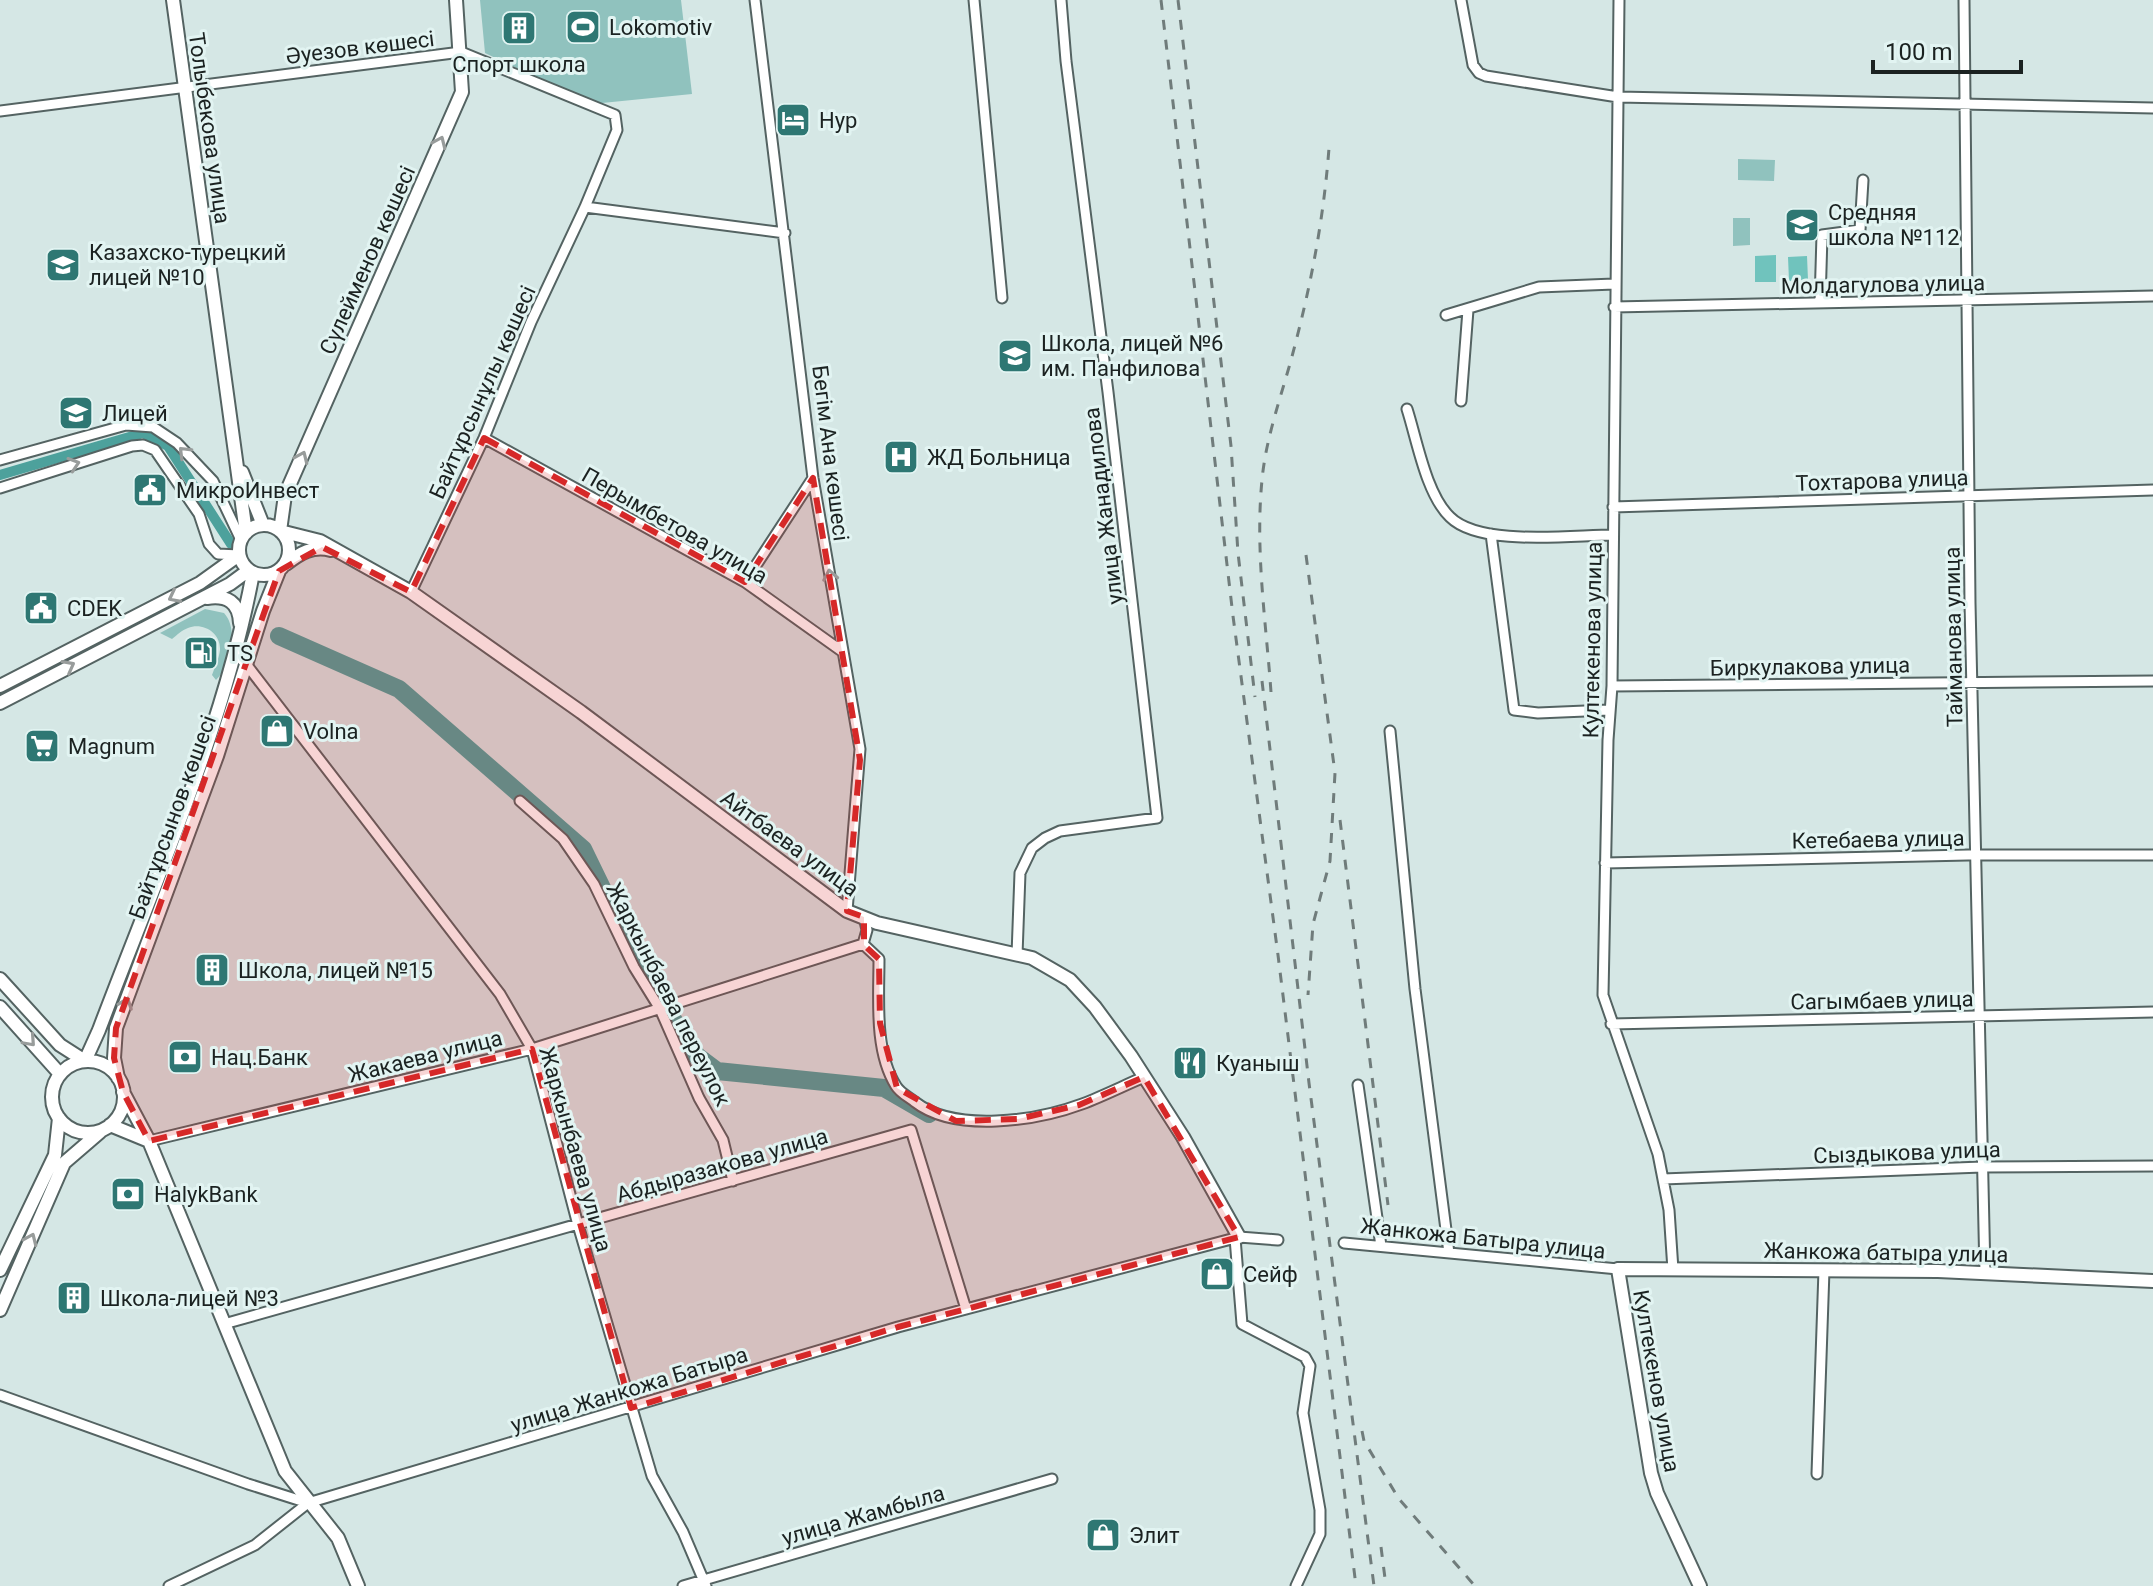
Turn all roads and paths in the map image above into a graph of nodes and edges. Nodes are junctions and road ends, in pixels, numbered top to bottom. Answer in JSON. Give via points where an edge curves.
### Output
{"nodes":[{"id":1,"x":173,"y":0,"type":"edge"},
{"id":2,"x":456,"y":0,"type":"edge"},
{"id":3,"x":755,"y":0,"type":"edge"},
{"id":4,"x":974,"y":0,"type":"edge"},
{"id":5,"x":1061,"y":0,"type":"edge"},
{"id":6,"x":1461,"y":0,"type":"edge"},
{"id":7,"x":1619,"y":0,"type":"edge"},
{"id":8,"x":1964,"y":0,"type":"edge"},
{"id":9,"x":461,"y":52,"type":"junction"},
{"id":10,"x":185,"y":86,"type":"junction"},
{"id":11,"x":1618,"y":97,"type":"junction"},
{"id":12,"x":1965,"y":105,"type":"junction"},
{"id":13,"x":2153,"y":108,"type":"edge"},
{"id":14,"x":0,"y":111,"type":"edge"},
{"id":15,"x":1863,"y":180,"type":"dead end"},
{"id":16,"x":585,"y":207,"type":"junction"},
{"id":17,"x":785,"y":233,"type":"junction"},
{"id":18,"x":1614,"y":284,"type":"junction"},
{"id":19,"x":2153,"y":296,"type":"edge"},
{"id":20,"x":1002,"y":298,"type":"dead end"},
{"id":21,"x":1967,"y":300,"type":"junction"},
{"id":22,"x":1820,"y":303,"type":"junction"},
{"id":23,"x":1614,"y":307,"type":"junction"},
{"id":24,"x":1468,"y":310,"type":"junction"},
{"id":25,"x":1446,"y":315,"type":"dead end"},
{"id":26,"x":1461,"y":401,"type":"dead end"},
{"id":27,"x":1407,"y":409,"type":"dead end"},
{"id":28,"x":484,"y":438,"type":"junction"},
{"id":29,"x":233,"y":451,"type":"junction"},
{"id":30,"x":0,"y":460,"type":"edge"},
{"id":31,"x":813,"y":478,"type":"junction"},
{"id":32,"x":0,"y":488,"type":"edge"},
{"id":33,"x":2153,"y":490,"type":"edge"},
{"id":34,"x":1969,"y":495,"type":"junction"},
{"id":35,"x":1613,"y":507,"type":"junction"},
{"id":36,"x":263,"y":525,"type":"junction"},
{"id":37,"x":280,"y":531,"type":"junction"},
{"id":38,"x":1491,"y":534,"type":"junction"},
{"id":39,"x":1613,"y":535,"type":"junction"},
{"id":40,"x":243,"y":536,"type":"junction"},
{"id":41,"x":341,"y":552,"type":"junction"},
{"id":42,"x":239,"y":555,"type":"junction"},
{"id":43,"x":281,"y":568,"type":"junction"},
{"id":44,"x":251,"y":572,"type":"junction"},
{"id":45,"x":745,"y":582,"type":"junction"},
{"id":46,"x":411,"y":592,"type":"junction"},
{"id":47,"x":196,"y":601,"type":"junction"},
{"id":48,"x":241,"y":636,"type":"junction"},
{"id":49,"x":843,"y":652,"type":"junction"},
{"id":50,"x":235,"y":654,"type":"junction"},
{"id":51,"x":246,"y":664,"type":"junction"},
{"id":52,"x":2153,"y":681,"type":"edge"},
{"id":53,"x":1972,"y":682,"type":"junction"},
{"id":54,"x":0,"y":686,"type":"edge"},
{"id":55,"x":1612,"y":686,"type":"junction"},
{"id":56,"x":0,"y":703,"type":"edge"},
{"id":57,"x":1609,"y":710,"type":"junction"},
{"id":58,"x":1390,"y":731,"type":"dead end"},
{"id":59,"x":520,"y":801,"type":"dead end"},
{"id":60,"x":1976,"y":855,"type":"junction"},
{"id":61,"x":2153,"y":855,"type":"edge"},
{"id":62,"x":1605,"y":863,"type":"junction"},
{"id":63,"x":847,"y":911,"type":"junction"},
{"id":64,"x":864,"y":917,"type":"junction"},
{"id":65,"x":863,"y":944,"type":"junction"},
{"id":66,"x":1017,"y":955,"type":"junction"},
{"id":67,"x":0,"y":979,"type":"edge"},
{"id":68,"x":0,"y":1007,"type":"edge"},
{"id":69,"x":660,"y":1009,"type":"junction"},
{"id":70,"x":2153,"y":1012,"type":"edge"},
{"id":71,"x":1979,"y":1015,"type":"junction"},
{"id":72,"x":1611,"y":1024,"type":"junction"},
{"id":73,"x":532,"y":1049,"type":"junction"},
{"id":74,"x":85,"y":1061,"type":"junction"},
{"id":75,"x":60,"y":1074,"type":"junction"},
{"id":76,"x":1144,"y":1077,"type":"junction"},
{"id":77,"x":118,"y":1078,"type":"junction"},
{"id":78,"x":1358,"y":1085,"type":"dead end"},
{"id":79,"x":123,"y":1092,"type":"junction"},
{"id":80,"x":59,"y":1118,"type":"junction"},
{"id":81,"x":107,"y":1127,"type":"junction"},
{"id":82,"x":149,"y":1141,"type":"junction"},
{"id":83,"x":2153,"y":1166,"type":"edge"},
{"id":84,"x":1982,"y":1167,"type":"junction"},
{"id":85,"x":1663,"y":1179,"type":"junction"},
{"id":86,"x":733,"y":1181,"type":"junction"},
{"id":87,"x":578,"y":1225,"type":"junction"},
{"id":88,"x":1237,"y":1238,"type":"junction"},
{"id":89,"x":1278,"y":1240,"type":"dead end"},
{"id":90,"x":1344,"y":1243,"type":"dead end"},
{"id":91,"x":1381,"y":1246,"type":"junction"},
{"id":92,"x":1449,"y":1253,"type":"junction"},
{"id":93,"x":1618,"y":1269,"type":"junction"},
{"id":94,"x":0,"y":1270,"type":"edge"},
{"id":95,"x":1673,"y":1270,"type":"junction"},
{"id":96,"x":1824,"y":1270,"type":"junction"},
{"id":97,"x":1985,"y":1273,"type":"junction"},
{"id":98,"x":2153,"y":1281,"type":"edge"},
{"id":99,"x":966,"y":1309,"type":"junction"},
{"id":100,"x":0,"y":1310,"type":"edge"},
{"id":101,"x":224,"y":1324,"type":"junction"},
{"id":102,"x":0,"y":1395,"type":"edge"},
{"id":103,"x":631,"y":1408,"type":"junction"},
{"id":104,"x":1817,"y":1474,"type":"dead end"},
{"id":105,"x":1052,"y":1479,"type":"dead end"},
{"id":106,"x":308,"y":1503,"type":"junction"},
{"id":107,"x":704,"y":1583,"type":"edge"},
{"id":108,"x":169,"y":1586,"type":"edge"},
{"id":109,"x":358,"y":1586,"type":"edge"},
{"id":110,"x":683,"y":1586,"type":"edge"},
{"id":111,"x":1296,"y":1586,"type":"edge"},
{"id":112,"x":1700,"y":1586,"type":"edge"}],
"edges":[{"from":1,"to":10,"type":"street","name":"Толыбекова улица"},
{"from":2,"to":9,"type":"street","name":"Сүлейменов көшесі"},
{"from":3,"to":17,"type":"street","name":"Бегім Ана көшесі"},
{"from":4,"to":20,"type":"street"},
{"from":5,"to":66,"type":"street","name":"улица Жанадилова","via":[[1157,818],[1060,831],[1032,848],[1020,873]]},
{"from":6,"to":11,"type":"street","via":[[1479,73]]},
{"from":7,"to":11,"type":"street","name":"Култекенова улица"},
{"from":8,"to":12,"type":"street","name":"Тайманова улица"},
{"from":9,"to":10,"type":"street","name":"Әуезов көшесі"},
{"from":9,"to":16,"type":"street","name":"Әуезов көшесі","via":[[615,115],[617,130]]},
{"from":37,"to":9,"type":"street","name":"Сүлейменов көшесі","one_way":true,"via":[[285,495],[462,92]]},
{"from":10,"to":14,"type":"street","name":"Әуезов көшесі"},
{"from":10,"to":29,"type":"street","name":"Толыбекова улица"},
{"from":11,"to":12,"type":"street"},
{"from":11,"to":18,"type":"street","name":"Култекенова улица"},
{"from":12,"to":13,"type":"street"},
{"from":12,"to":21,"type":"street","name":"Тайманова улица"},
{"from":15,"to":22,"type":"street","via":[[1860,230],[1822,235]]},
{"from":16,"to":17,"type":"street"},
{"from":16,"to":28,"type":"street","name":"Байтұрсынұлы көшесі"},
{"from":17,"to":31,"type":"street","name":"Бегім Ана көшесі"},
{"from":18,"to":23,"type":"street","name":"Култекенова улица"},
{"from":18,"to":24,"type":"street","via":[[1539,287]]},
{"from":19,"to":21,"type":"street","name":"Молдагулова улица"},
{"from":21,"to":22,"type":"street","name":"Молдагулова улица"},
{"from":21,"to":34,"type":"street","name":"Тайманова улица"},
{"from":22,"to":23,"type":"street","name":"Молдагулова улица"},
{"from":23,"to":35,"type":"street","name":"Култекенова улица"},
{"from":24,"to":25,"type":"street"},
{"from":24,"to":26,"type":"street"},
{"from":27,"to":38,"type":"street","via":[[1431,488],[1448,516],[1465,529]]},
{"from":28,"to":45,"type":"street","name":"Перымбетова улица"},
{"from":28,"to":46,"type":"street","name":"Байтұрсынұлы көшесі"},
{"from":29,"to":36,"type":"street"},
{"from":29,"to":40,"type":"street"},
{"from":40,"to":30,"type":"street","one_way":true,"via":[[213,481],[177,443],[153,427],[126,425]]},
{"from":31,"to":45,"type":"street"},
{"from":49,"to":31,"type":"street","name":"Бегім Ана көшесі","one_way":true},
{"from":32,"to":42,"type":"street","one_way":true,"via":[[132,446],[149,446],[199,514],[209,544],[218,554]]},
{"from":33,"to":34,"type":"street","name":"Тохтарова улица"},
{"from":34,"to":35,"type":"street","name":"Тохтарова улица"},
{"from":34,"to":53,"type":"street","name":"Тайманова улица"},
{"from":35,"to":39,"type":"street","name":"Култекенова улица"},
{"from":36,"to":37,"type":"street"},
{"from":36,"to":40,"type":"street"},
{"from":37,"to":41,"type":"street","name":"Айтбаева улица"},
{"from":37,"to":43,"type":"street","via":[[288,544],[288,559]]},
{"from":38,"to":39,"type":"street"},
{"from":38,"to":57,"type":"street","via":[[1514,710]]},
{"from":39,"to":55,"type":"street","name":"Култекенова улица"},
{"from":40,"to":42,"type":"street"},
{"from":41,"to":43,"type":"street","via":[[309,549]]},
{"from":41,"to":46,"type":"street","name":"Айтбаева улица"},
{"from":42,"to":44,"type":"street"},
{"from":42,"to":54,"type":"street","one_way":true,"via":[[200,583]]},
{"from":43,"to":44,"type":"street","via":[[266,575]]},
{"from":43,"to":51,"type":"street","name":"Байтұрсынов көшесі"},
{"from":44,"to":47,"type":"street"},
{"from":44,"to":48,"type":"street","name":"Байтұрсынов көшесі"},
{"from":45,"to":49,"type":"street","name":"Перымбетова улица"},
{"from":46,"to":63,"type":"street","name":"Айтбаева улица"},
{"from":47,"to":48,"type":"street","via":[[230,600],[238,609]]},
{"from":56,"to":47,"type":"street","one_way":true},
{"from":48,"to":50,"type":"street","name":"Байтұрсынов көшесі"},
{"from":49,"to":63,"type":"street","name":"Бегім Ана көшесі","via":[[860,749]]},
{"from":50,"to":51,"type":"street","name":"Жаркынбаева улица"},
{"from":50,"to":74,"type":"street","name":"Байтұрсынов көшесі","via":[[199,766]]},
{"from":51,"to":73,"type":"street","name":"Жаркынбаева улица","via":[[500,994]]},
{"from":77,"to":51,"type":"street","name":"Байтұрсынов көшесі","one_way":true,"via":[[116,1028]]},
{"from":52,"to":53,"type":"street","name":"Биркулакова улица"},
{"from":53,"to":55,"type":"street","name":"Биркулакова улица"},
{"from":53,"to":60,"type":"street","name":"Тайманова улица"},
{"from":55,"to":57,"type":"street","name":"Култекенова улица"},
{"from":57,"to":62,"type":"street","name":"Култекенова улица"},
{"from":58,"to":92,"type":"street","via":[[1415,989]]},
{"from":59,"to":69,"type":"street","name":"Жаркынбаева переулок","via":[[563,839],[594,884]]},
{"from":60,"to":61,"type":"street","name":"Кетебаева улица"},
{"from":60,"to":62,"type":"street","name":"Кетебаева улица"},
{"from":60,"to":71,"type":"street","name":"Тайманова улица"},
{"from":62,"to":72,"type":"street","name":"Култекенова улица","via":[[1603,995]]},
{"from":63,"to":64,"type":"street","name":"Айтбаева улица"},
{"from":64,"to":65,"type":"street"},
{"from":64,"to":66,"type":"street","name":"Айтбаева улица"},
{"from":65,"to":69,"type":"street","name":"Жакаева улица"},
{"from":65,"to":76,"type":"street","via":[[879,959],[885,1057],[897,1088],[922,1108],[956,1121],[1018,1119],[1079,1105]]},
{"from":66,"to":76,"type":"street","name":"Айтбаева улица","via":[[1043,963],[1082,991]]},
{"from":67,"to":74,"type":"street","via":[[60,1045]]},
{"from":68,"to":75,"type":"street","one_way":true},
{"from":69,"to":73,"type":"street","name":"Жакаева улица"},
{"from":69,"to":86,"type":"street","name":"Жаркынбаева переулок","via":[[723,1140]]},
{"from":70,"to":71,"type":"street","name":"Сагымбаев улица"},
{"from":71,"to":72,"type":"street","name":"Сагымбаев улица"},
{"from":71,"to":84,"type":"street","name":"Тайманова улица"},
{"from":72,"to":85,"type":"street","name":"Култекенова улица"},
{"from":73,"to":82,"type":"street","name":"Жакаева улица"},
{"from":73,"to":87,"type":"street","name":"Жаркынбаева улица"},
{"from":74,"to":75,"type":"street"},
{"from":74,"to":77,"type":"street","via":[[104,1065]]},
{"from":75,"to":80,"type":"street","via":[[52,1097]]},
{"from":76,"to":88,"type":"street","name":"Айтбаева улица"},
{"from":77,"to":79,"type":"street"},
{"from":78,"to":91,"type":"street"},
{"from":79,"to":81,"type":"street","via":[[118,1116]]},
{"from":79,"to":82,"type":"street"},
{"from":80,"to":81,"type":"street","via":[[85,1133]]},
{"from":80,"to":94,"type":"street","via":[[55,1155]]},
{"from":81,"to":82,"type":"street"},
{"from":100,"to":81,"type":"street","one_way":true,"via":[[64,1163]]},
{"from":82,"to":101,"type":"street"},
{"from":83,"to":84,"type":"street","name":"Сыздыкова улица"},
{"from":84,"to":85,"type":"street","name":"Сыздыкова улица"},
{"from":84,"to":97,"type":"street","name":"Тайманова улица"},
{"from":85,"to":95,"type":"street","name":"Култекенова улица"},
{"from":86,"to":87,"type":"street","name":"Абдыразакова улица"},
{"from":86,"to":99,"type":"street","name":"Абдыразакова улица","via":[[911,1130]]},
{"from":87,"to":101,"type":"street","name":"Абдыразакова улица"},
{"from":87,"to":103,"type":"street","name":"Жаркынбаева улица"},
{"from":88,"to":89,"type":"street","name":"улица Жанкожа Батыра"},
{"from":88,"to":99,"type":"street","name":"улица Жанкожа Батыра"},
{"from":88,"to":111,"type":"street","via":[[1242,1324],[1305,1357],[1310,1366],[1303,1413],[1320,1534]]},
{"from":90,"to":91,"type":"street","name":"Жанкожа Батыра улица"},
{"from":91,"to":92,"type":"street","name":"Жанкожа Батыра улица"},
{"from":92,"to":93,"type":"street","name":"Жанкожа Батыра улица"},
{"from":93,"to":95,"type":"street","name":"Жанкожа батыра улица"},
{"from":93,"to":112,"type":"street","name":"Култекенов улица","via":[[1651,1473]]},
{"from":95,"to":96,"type":"street","name":"Жанкожа батыра улица"},
{"from":96,"to":97,"type":"street","name":"Жанкожа батыра улица"},
{"from":96,"to":104,"type":"street"},
{"from":97,"to":98,"type":"street","name":"Жанкожа батыра улица"},
{"from":99,"to":103,"type":"street","name":"улица Жанкожа Батыра"},
{"from":101,"to":106,"type":"street","via":[[285,1471]]},
{"from":102,"to":106,"type":"street"},
{"from":103,"to":106,"type":"street","name":"улица Жанкожа Батыра"},
{"from":103,"to":107,"type":"street","name":"Жаркынбаева улица","via":[[652,1476]]},
{"from":105,"to":107,"type":"street","name":"улица Жамбыла"},
{"from":106,"to":108,"type":"street","via":[[255,1545]]},
{"from":106,"to":109,"type":"street","via":[[338,1538]]},
{"from":107,"to":110,"type":"street","name":"улица Жамбыла"}]}
